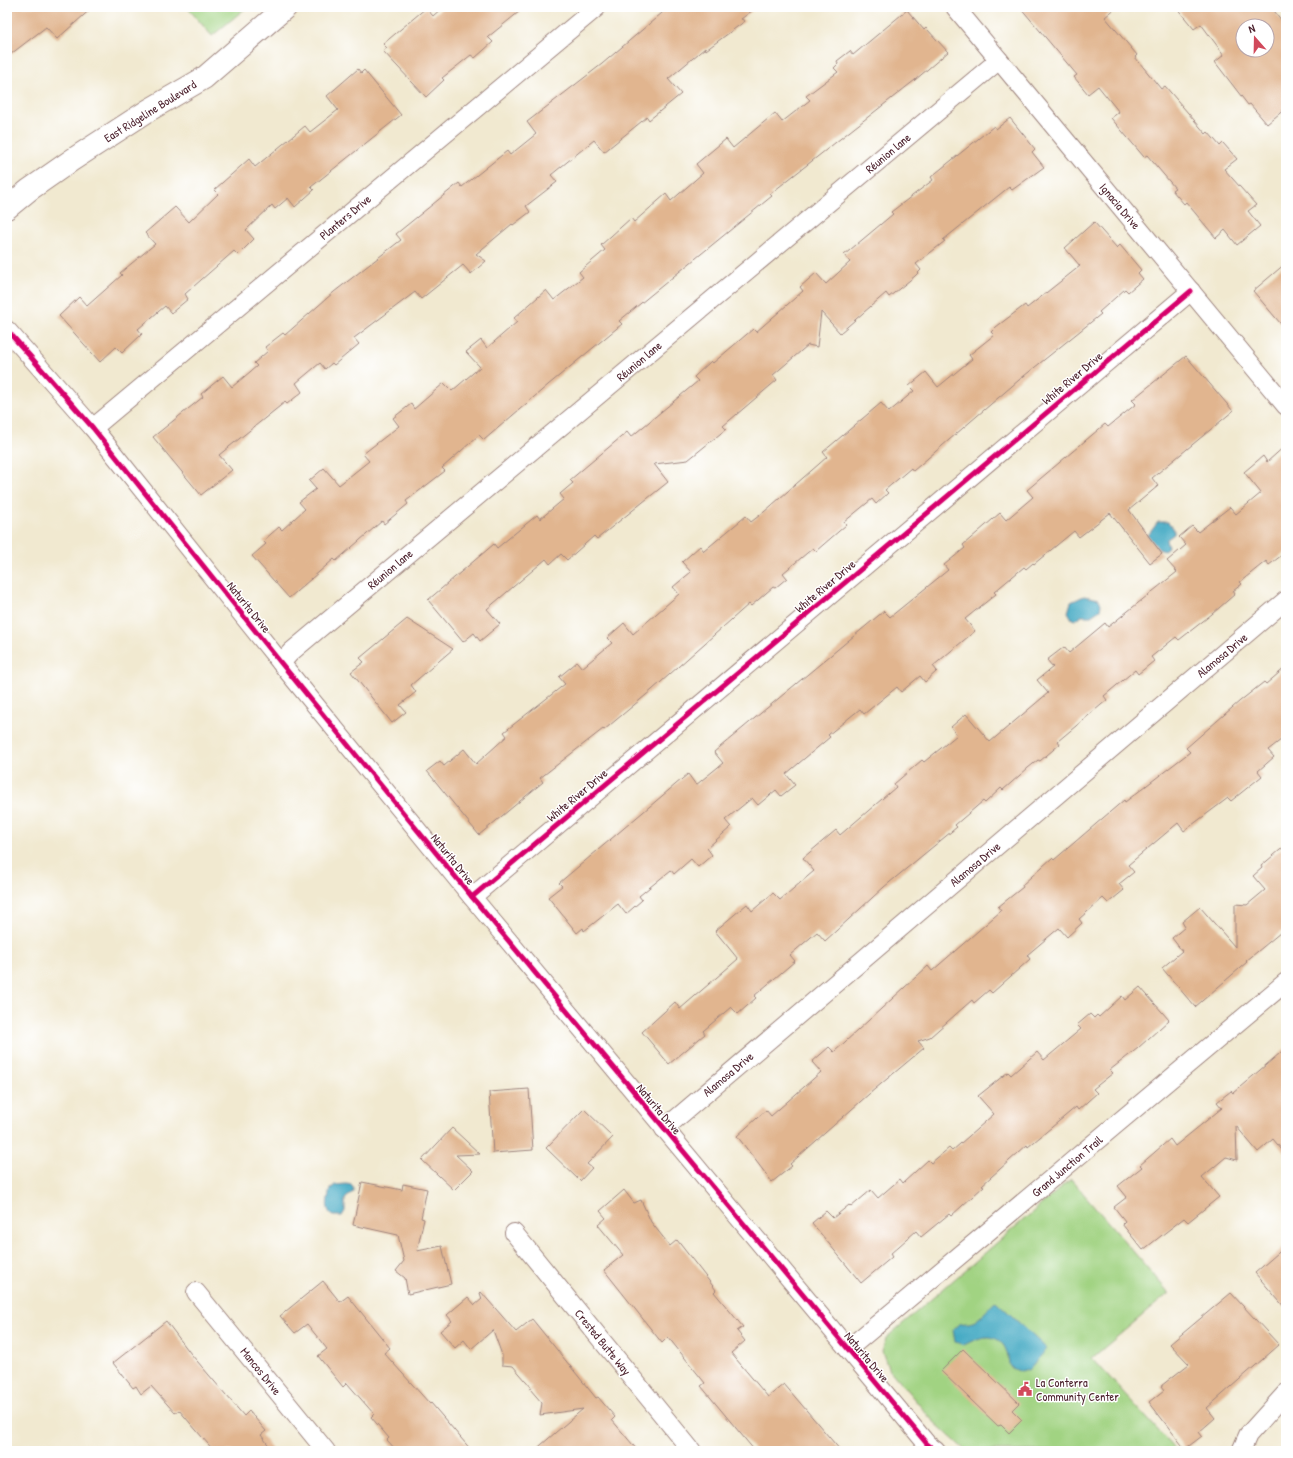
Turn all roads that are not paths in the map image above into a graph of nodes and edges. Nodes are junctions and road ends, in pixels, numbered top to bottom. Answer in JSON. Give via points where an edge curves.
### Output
{"nodes":[{"id":1,"x":286,"y":7,"type":"edge"},
{"id":2,"x":597,"y":7,"type":"edge"},
{"id":3,"x":955,"y":7,"type":"edge"},
{"id":4,"x":999,"y":60,"type":"junction"},
{"id":5,"x":7,"y":208,"type":"edge"},
{"id":6,"x":1191,"y":291,"type":"junction"},
{"id":7,"x":7,"y":330,"type":"edge"},
{"id":8,"x":1286,"y":406,"type":"edge"},
{"id":9,"x":93,"y":428,"type":"junction"},
{"id":10,"x":1286,"y":600,"type":"edge"},
{"id":11,"x":281,"y":663,"type":"junction"},
{"id":12,"x":472,"y":897,"type":"junction"},
{"id":13,"x":1286,"y":982,"type":"edge"},
{"id":14,"x":664,"y":1129,"type":"junction"},
{"id":15,"x":514,"y":1233,"type":"dead end"},
{"id":16,"x":196,"y":1292,"type":"dead end"},
{"id":17,"x":848,"y":1349,"type":"junction"},
{"id":18,"x":1286,"y":1393,"type":"edge"},
{"id":19,"x":927,"y":1449,"type":"edge"},
{"id":20,"x":326,"y":1451,"type":"edge"},
{"id":21,"x":692,"y":1451,"type":"edge"},
{"id":22,"x":1241,"y":1451,"type":"edge"}],
"edges":[{"from":1,"to":5,"type":"street","name":"East Ridgeline Boulevard","via":[[204,78],[85,152]]},
{"from":2,"to":9,"type":"street","name":"Planters Drive"},
{"from":3,"to":4,"type":"street","name":"Ignacia Drive"},
{"from":4,"to":6,"type":"street","name":"Ignacia Drive"},
{"from":4,"to":11,"type":"street","name":"Réunion lane"},
{"from":6,"to":8,"type":"street","name":"Ignacia Drive"},
{"from":6,"to":12,"type":"street","name":"White River Drive"},
{"from":7,"to":9,"type":"street","name":"Naturita Drive"},
{"from":9,"to":11,"type":"street","name":"Naturita Drive"},
{"from":10,"to":14,"type":"street","name":"Alamosa Drive"},
{"from":11,"to":12,"type":"street","name":"Naturita Drive"},
{"from":12,"to":14,"type":"street","name":"Naturita Drive"},
{"from":13,"to":17,"type":"street","name":"Grand Junction Trail"},
{"from":14,"to":17,"type":"street","name":"Naturita Drive"},
{"from":15,"to":21,"type":"street","name":"Crested Butte Way"},
{"from":16,"to":20,"type":"street","name":"Mancos Drive"},
{"from":17,"to":19,"type":"street","name":"Naturita Drive"},
{"from":18,"to":22,"type":"street","via":[[1248,1435]]}]}
